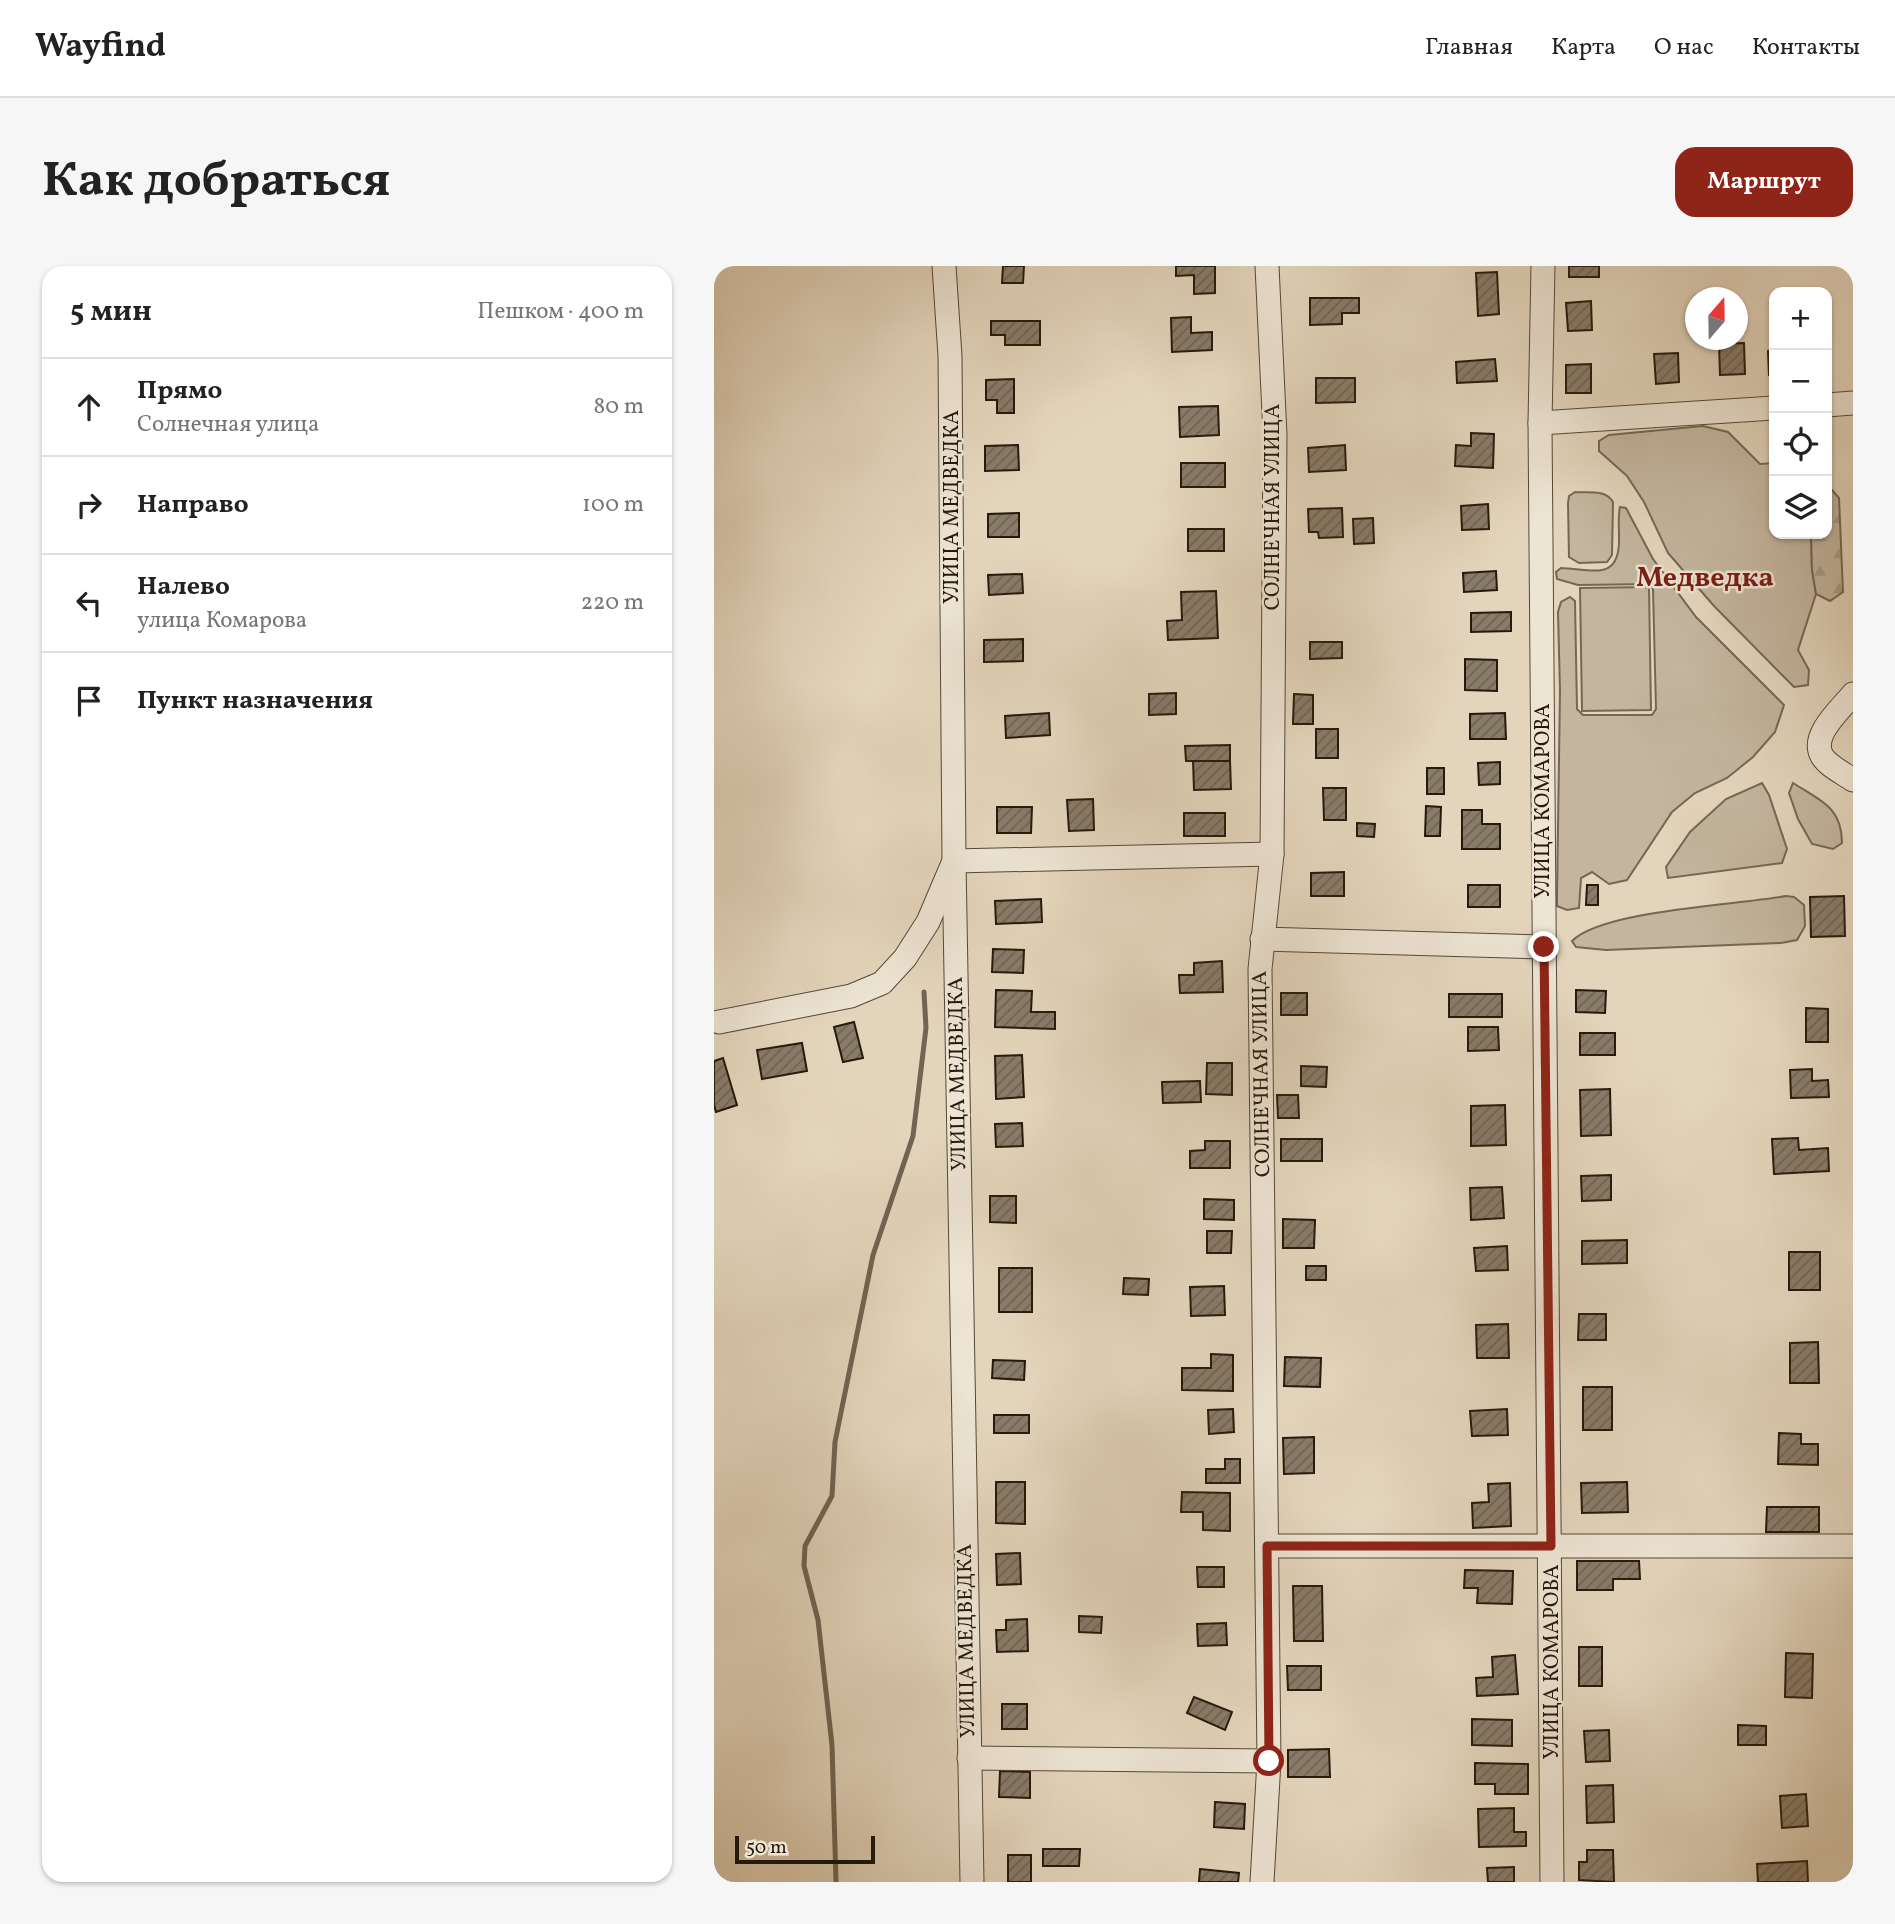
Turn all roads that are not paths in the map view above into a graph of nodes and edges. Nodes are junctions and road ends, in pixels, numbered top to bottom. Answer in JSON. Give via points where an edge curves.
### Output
{"nodes":[{"id":1,"x":944,"y":266,"type":"edge"},
{"id":2,"x":1267,"y":266,"type":"edge"},
{"id":3,"x":1543,"y":266,"type":"edge"},
{"id":4,"x":1853,"y":403,"type":"edge"},
{"id":5,"x":1832,"y":405,"type":"edge"},
{"id":6,"x":1769,"y":408,"type":"edge"},
{"id":7,"x":1540,"y":423,"type":"junction"},
{"id":8,"x":1853,"y":694,"type":"edge"},
{"id":9,"x":1853,"y":780,"type":"edge"},
{"id":10,"x":1272,"y":854,"type":"junction"},
{"id":11,"x":954,"y":861,"type":"junction"},
{"id":12,"x":1262,"y":939,"type":"junction"},
{"id":13,"x":1544,"y":947,"type":"junction"},
{"id":14,"x":719,"y":1021,"type":"dead end"},
{"id":15,"x":1267,"y":1546,"type":"junction"},
{"id":16,"x":1551,"y":1546,"type":"junction"},
{"id":17,"x":1853,"y":1546,"type":"edge"},
{"id":18,"x":969,"y":1758,"type":"junction"},
{"id":19,"x":1269,"y":1761,"type":"junction"},
{"id":20,"x":972,"y":1882,"type":"edge"},
{"id":21,"x":1262,"y":1882,"type":"edge"},
{"id":22,"x":1552,"y":1882,"type":"edge"}],
"edges":[{"from":1,"to":11,"type":"street","name":"УЛИЦА МЕДВЕДКА","via":[[950,356]]},
{"from":2,"to":10,"type":"street","name":"СОЛНЕЧНАЯ УЛИЦА","via":[[1275,435]]},
{"from":3,"to":7,"type":"street","name":"УЛИЦА КОМАРОВА"},
{"from":4,"to":5,"type":"street"},
{"from":6,"to":7,"type":"street"},
{"from":7,"to":13,"type":"street","name":"УЛИЦА КОМАРОВА"},
{"from":8,"to":9,"type":"street","via":[[1823,730],[1819,748],[1823,758]]},
{"from":10,"to":11,"type":"street"},
{"from":10,"to":12,"type":"street","name":"СОЛНЕЧНАЯ УЛИЦА"},
{"from":11,"to":14,"type":"street","via":[[928,922],[882,983],[851,996]]},
{"from":11,"to":18,"type":"street","name":"УЛИЦА МЕДВЕДКА"},
{"from":12,"to":13,"type":"street"},
{"from":12,"to":15,"type":"street","name":"СОЛНЕЧНАЯ УЛИЦА"},
{"from":13,"to":16,"type":"street","name":"УЛИЦА КОМАРОВА"},
{"from":15,"to":16,"type":"street"},
{"from":15,"to":19,"type":"street","name":"СОЛНЕЧНАЯ УЛИЦА"},
{"from":16,"to":17,"type":"street"},
{"from":16,"to":22,"type":"street","name":"УЛИЦА КОМАРОВА"},
{"from":18,"to":19,"type":"street"},
{"from":18,"to":20,"type":"street","name":"УЛИЦА МЕДВЕДКА"},
{"from":19,"to":21,"type":"street","name":"СОЛНЕЧНАЯ УЛИЦА"}]}
